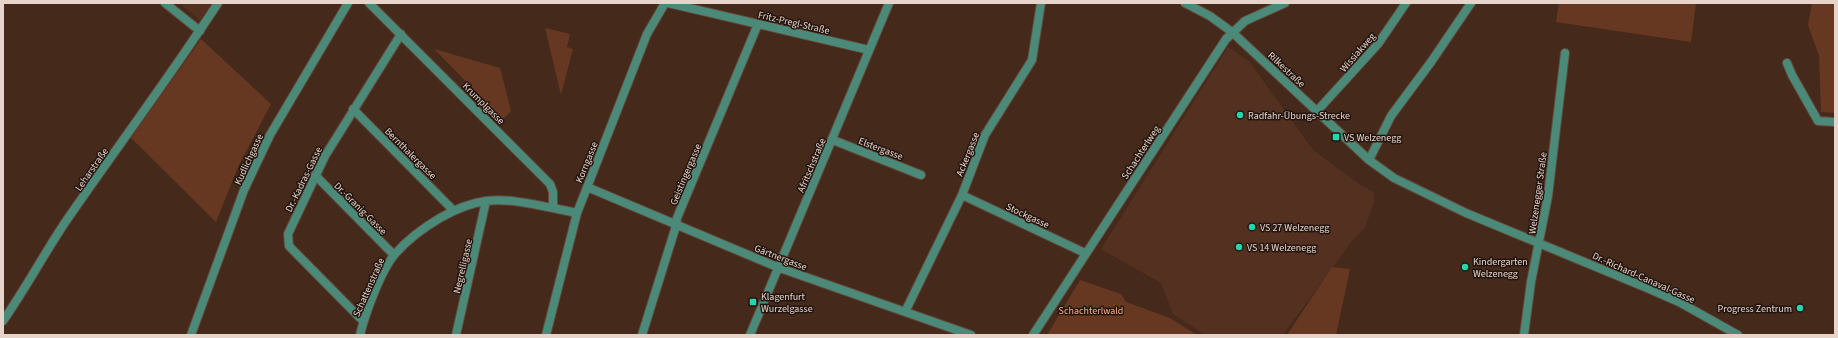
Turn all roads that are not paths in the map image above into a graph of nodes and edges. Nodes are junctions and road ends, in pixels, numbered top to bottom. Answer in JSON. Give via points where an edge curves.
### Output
{"nodes":[{"id":1,"x":165,"y":3,"type":"edge"},
{"id":2,"x":218,"y":3,"type":"edge"},
{"id":3,"x":348,"y":3,"type":"edge"},
{"id":4,"x":369,"y":3,"type":"edge"},
{"id":5,"x":667,"y":3,"type":"edge"},
{"id":6,"x":889,"y":3,"type":"edge"},
{"id":7,"x":1041,"y":3,"type":"edge"},
{"id":8,"x":1185,"y":3,"type":"edge"},
{"id":9,"x":1285,"y":3,"type":"edge"},
{"id":10,"x":1406,"y":3,"type":"edge"},
{"id":11,"x":1471,"y":3,"type":"edge"},
{"id":12,"x":758,"y":24,"type":"junction"},
{"id":13,"x":200,"y":31,"type":"junction"},
{"id":14,"x":1232,"y":32,"type":"junction"},
{"id":15,"x":401,"y":34,"type":"junction"},
{"id":16,"x":869,"y":50,"type":"junction"},
{"id":17,"x":1565,"y":53,"type":"dead end"},
{"id":18,"x":1787,"y":63,"type":"dead end"},
{"id":19,"x":353,"y":109,"type":"junction"},
{"id":20,"x":1317,"y":110,"type":"junction"},
{"id":21,"x":1835,"y":122,"type":"edge"},
{"id":22,"x":833,"y":140,"type":"junction"},
{"id":23,"x":1369,"y":160,"type":"junction"},
{"id":24,"x":315,"y":175,"type":"junction"},
{"id":25,"x":921,"y":175,"type":"dead end"},
{"id":26,"x":587,"y":187,"type":"junction"},
{"id":27,"x":962,"y":194,"type":"junction"},
{"id":28,"x":486,"y":201,"type":"junction"},
{"id":29,"x":553,"y":208,"type":"junction"},
{"id":30,"x":454,"y":211,"type":"junction"},
{"id":31,"x":577,"y":213,"type":"junction"},
{"id":32,"x":676,"y":226,"type":"junction"},
{"id":33,"x":1539,"y":244,"type":"junction"},
{"id":34,"x":1085,"y":253,"type":"junction"},
{"id":35,"x":394,"y":255,"type":"junction"},
{"id":36,"x":777,"y":267,"type":"junction"},
{"id":37,"x":905,"y":312,"type":"junction"},
{"id":38,"x":3,"y":321,"type":"edge"},
{"id":39,"x":363,"y":321,"type":"junction"},
{"id":40,"x":191,"y":335,"type":"edge"},
{"id":41,"x":360,"y":335,"type":"edge"},
{"id":42,"x":456,"y":335,"type":"edge"},
{"id":43,"x":546,"y":335,"type":"edge"},
{"id":44,"x":642,"y":335,"type":"edge"},
{"id":45,"x":750,"y":335,"type":"edge"},
{"id":46,"x":971,"y":335,"type":"edge"},
{"id":47,"x":1033,"y":335,"type":"edge"},
{"id":48,"x":1524,"y":335,"type":"edge"},
{"id":49,"x":1738,"y":335,"type":"edge"}],
"edges":[{"from":1,"to":13,"type":"street"},
{"from":2,"to":13,"type":"street"},
{"from":3,"to":40,"type":"street","name":"Kudlichgasse","via":[[270,135],[247,183]]},
{"from":4,"to":15,"type":"street","name":"Krumplgasse"},
{"from":5,"to":12,"type":"street","name":"Fritz-Pregl-Straße"},
{"from":5,"to":26,"type":"street","name":"Korngasse","via":[[647,34]]},
{"from":6,"to":16,"type":"street","name":"Afritschstraße"},
{"from":7,"to":27,"type":"street","name":"Ackergasse","via":[[1032,60],[985,135]]},
{"from":8,"to":14,"type":"street","name":"Rilkestraße","via":[[1210,16]]},
{"from":9,"to":14,"type":"street","name":"Schachterlweg","via":[[1245,21]]},
{"from":10,"to":20,"type":"street","name":"Wissiakweg","via":[[1378,44]]},
{"from":11,"to":23,"type":"street","via":[[1392,116]]},
{"from":12,"to":16,"type":"street","name":"Fritz-Pregl-Straße"},
{"from":12,"to":32,"type":"street","name":"Geistingergasse","via":[[677,218]]},
{"from":13,"to":38,"type":"street","name":"Leharstraße","via":[[52,242]]},
{"from":14,"to":20,"type":"street","name":"Rilkestraße"},
{"from":14,"to":34,"type":"street","name":"Schachterlweg"},
{"from":15,"to":19,"type":"street","name":"Dr.-Kadras-Gasse"},
{"from":15,"to":29,"type":"street","name":"Krumplgasse","via":[[550,184]]},
{"from":16,"to":22,"type":"street","name":"Afritschstraße"},
{"from":17,"to":33,"type":"street","name":"Welzenegger Straße","via":[[1548,196]]},
{"from":18,"to":21,"type":"street","via":[[1818,121]]},
{"from":19,"to":24,"type":"street","name":"Dr.-Kadras-Gasse"},
{"from":19,"to":30,"type":"street","name":"Bernthalergasse"},
{"from":20,"to":23,"type":"street","name":"Rilkestraße"},
{"from":22,"to":25,"type":"street","name":"Elstergasse"},
{"from":22,"to":36,"type":"street","name":"Afritschstraße"},
{"from":23,"to":33,"type":"street","name":"Rilkestraße","via":[[1394,178],[1419,191]]},
{"from":24,"to":35,"type":"street","name":"Dr.-Granig-Gasse"},
{"from":24,"to":39,"type":"street","name":"Dr.-Kadras-Gasse","via":[[288,234],[289,246]]},
{"from":26,"to":31,"type":"street","name":"Korngasse"},
{"from":26,"to":32,"type":"street","name":"Gärtnergasse"},
{"from":27,"to":34,"type":"street","name":"Stockgasse"},
{"from":27,"to":37,"type":"street","name":"Ackergasse"},
{"from":28,"to":29,"type":"street","name":"Schattenstraße","via":[[518,202]]},
{"from":28,"to":30,"type":"street","name":"Schattenstraße"},
{"from":28,"to":42,"type":"street","name":"Negrelligasse"},
{"from":29,"to":31,"type":"street"},
{"from":30,"to":35,"type":"street","name":"Schattenstraße","via":[[418,232]]},
{"from":31,"to":43,"type":"street","name":"Korngasse"},
{"from":32,"to":36,"type":"street","name":"Gärtnergasse"},
{"from":32,"to":44,"type":"street","name":"Geistingergasse"},
{"from":33,"to":48,"type":"street","name":"Welzenegger Straße"},
{"from":33,"to":49,"type":"street","name":"Dr.-Richard-Canaval-Gasse","via":[[1647,288]]},
{"from":34,"to":47,"type":"street","name":"Schachterlweg"},
{"from":35,"to":39,"type":"street","name":"Schattenstraße"},
{"from":36,"to":37,"type":"street","name":"Gärtnergasse"},
{"from":36,"to":45,"type":"street","name":"Afritschstraße"},
{"from":37,"to":46,"type":"street","name":"Gärtnergasse"},
{"from":39,"to":41,"type":"street","name":"Schattenstraße"}]}
